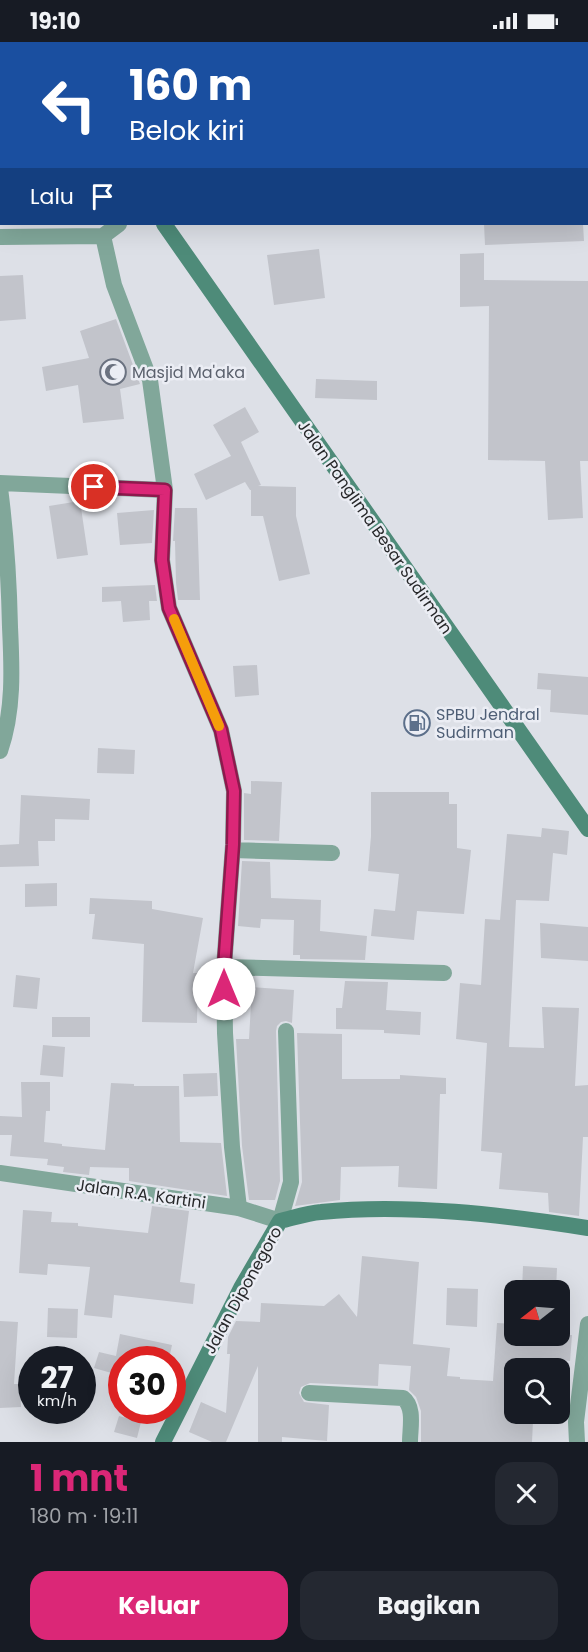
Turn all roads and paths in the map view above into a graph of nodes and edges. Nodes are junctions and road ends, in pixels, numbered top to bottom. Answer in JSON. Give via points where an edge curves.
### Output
{"nodes":[{"id":1,"x":118,"y":225,"type":"edge"},
{"id":2,"x":165,"y":225,"type":"edge"},
{"id":3,"x":103,"y":236,"type":"junction"},
{"id":4,"x":0,"y":237,"type":"edge"},
{"id":5,"x":0,"y":485,"type":"edge"},
{"id":6,"x":165,"y":490,"type":"junction"},
{"id":7,"x":0,"y":751,"type":"edge"},
{"id":8,"x":588,"y":829,"type":"edge"},
{"id":9,"x":232,"y":850,"type":"junction"},
{"id":10,"x":332,"y":853,"type":"dead end"},
{"id":11,"x":224,"y":967,"type":"junction"},
{"id":12,"x":444,"y":974,"type":"dead end"},
{"id":13,"x":286,"y":1031,"type":"dead end"},
{"id":14,"x":0,"y":1173,"type":"edge"},
{"id":15,"x":239,"y":1208,"type":"junction"},
{"id":16,"x":280,"y":1221,"type":"junction"},
{"id":17,"x":588,"y":1228,"type":"edge"},
{"id":18,"x":588,"y":1324,"type":"edge"},
{"id":19,"x":309,"y":1393,"type":"dead end"},
{"id":20,"x":163,"y":1442,"type":"edge"},
{"id":21,"x":410,"y":1442,"type":"edge"},
{"id":22,"x":577,"y":1442,"type":"edge"}],
"edges":[{"from":1,"to":3,"type":"street"},
{"from":2,"to":8,"type":"main road","name":"Jalan Panglima Besar Sudirman"},
{"from":3,"to":4,"type":"street"},
{"from":3,"to":6,"type":"street","via":[[114,285],[150,380]]},
{"from":5,"to":6,"type":"street"},
{"from":5,"to":7,"type":"street","via":[[12,683]]},
{"from":6,"to":9,"type":"street","via":[[162,560],[169,608],[221,730],[234,791]]},
{"from":9,"to":10,"type":"street"},
{"from":9,"to":11,"type":"street"},
{"from":11,"to":12,"type":"street"},
{"from":11,"to":15,"type":"street","via":[[232,1147]]},
{"from":13,"to":16,"type":"street","via":[[291,1182]]},
{"from":14,"to":15,"type":"street","name":"Jalan R.A. Kartini"},
{"from":15,"to":16,"type":"street","name":"Jalan R.A. Kartini"},
{"from":16,"to":17,"type":"main road","name":"Jalan Diponegoro","via":[[319,1212],[433,1211]]},
{"from":16,"to":20,"type":"main road","name":"Jalan Diponegoro","via":[[241,1288]]},
{"from":18,"to":22,"type":"street"},
{"from":19,"to":21,"type":"street","via":[[403,1398],[410,1408]]}]}
